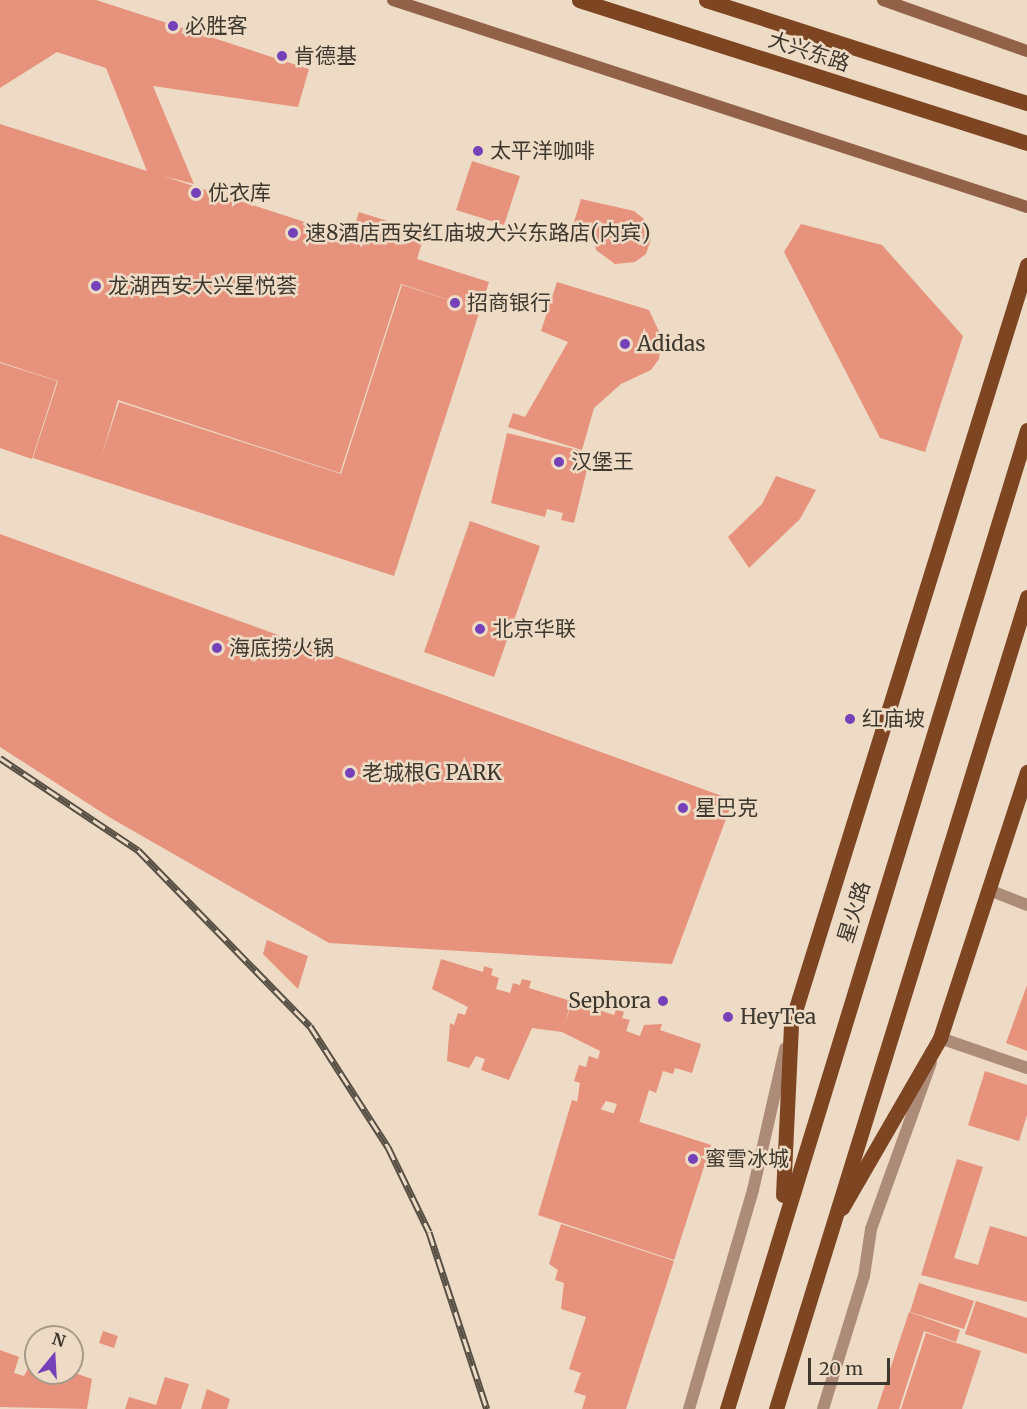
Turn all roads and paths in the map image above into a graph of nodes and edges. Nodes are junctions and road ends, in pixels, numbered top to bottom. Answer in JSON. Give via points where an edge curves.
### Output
{"nodes":[{"id":1,"x":393,"y":0,"type":"edge"},
{"id":2,"x":579,"y":0,"type":"edge"},
{"id":3,"x":706,"y":0,"type":"edge"},
{"id":4,"x":883,"y":0,"type":"edge"},
{"id":5,"x":1027,"y":51,"type":"edge"},
{"id":6,"x":1027,"y":103,"type":"edge"},
{"id":7,"x":1027,"y":143,"type":"edge"},
{"id":8,"x":1027,"y":207,"type":"edge"},
{"id":9,"x":1027,"y":265,"type":"edge"},
{"id":10,"x":1027,"y":430,"type":"edge"},
{"id":11,"x":1027,"y":597,"type":"edge"},
{"id":12,"x":1027,"y":772,"type":"edge"},
{"id":13,"x":989,"y":890,"type":"junction"},
{"id":14,"x":1027,"y":904,"type":"edge"},
{"id":15,"x":791,"y":1024,"type":"junction"},
{"id":16,"x":940,"y":1038,"type":"junction"},
{"id":17,"x":1027,"y":1068,"type":"edge"},
{"id":18,"x":782,"y":1216,"type":"junction"},
{"id":19,"x":826,"y":1236,"type":"junction"},
{"id":20,"x":689,"y":1409,"type":"edge"},
{"id":21,"x":727,"y":1409,"type":"edge"},
{"id":22,"x":776,"y":1409,"type":"edge"},
{"id":23,"x":823,"y":1409,"type":"edge"}],
"edges":[{"from":1,"to":8,"type":"main road"},
{"from":2,"to":7,"type":"main road","name":"大兴东路"},
{"from":3,"to":6,"type":"main road","name":"大兴东路"},
{"from":4,"to":5,"type":"main road"},
{"from":9,"to":15,"type":"main road"},
{"from":10,"to":18,"type":"main road","name":"星火路"},
{"from":11,"to":19,"type":"main road"},
{"from":12,"to":13,"type":"main road"},
{"from":13,"to":14,"type":"street"},
{"from":13,"to":16,"type":"main road"},
{"from":15,"to":18,"type":"main road"},
{"from":15,"to":20,"type":"street","via":[[753,1190]]},
{"from":16,"to":17,"type":"street"},
{"from":16,"to":19,"type":"main road"},
{"from":16,"to":23,"type":"street","via":[[871,1229],[864,1275]]},
{"from":18,"to":21,"type":"main road","name":"星火路"},
{"from":19,"to":22,"type":"main road"}]}
